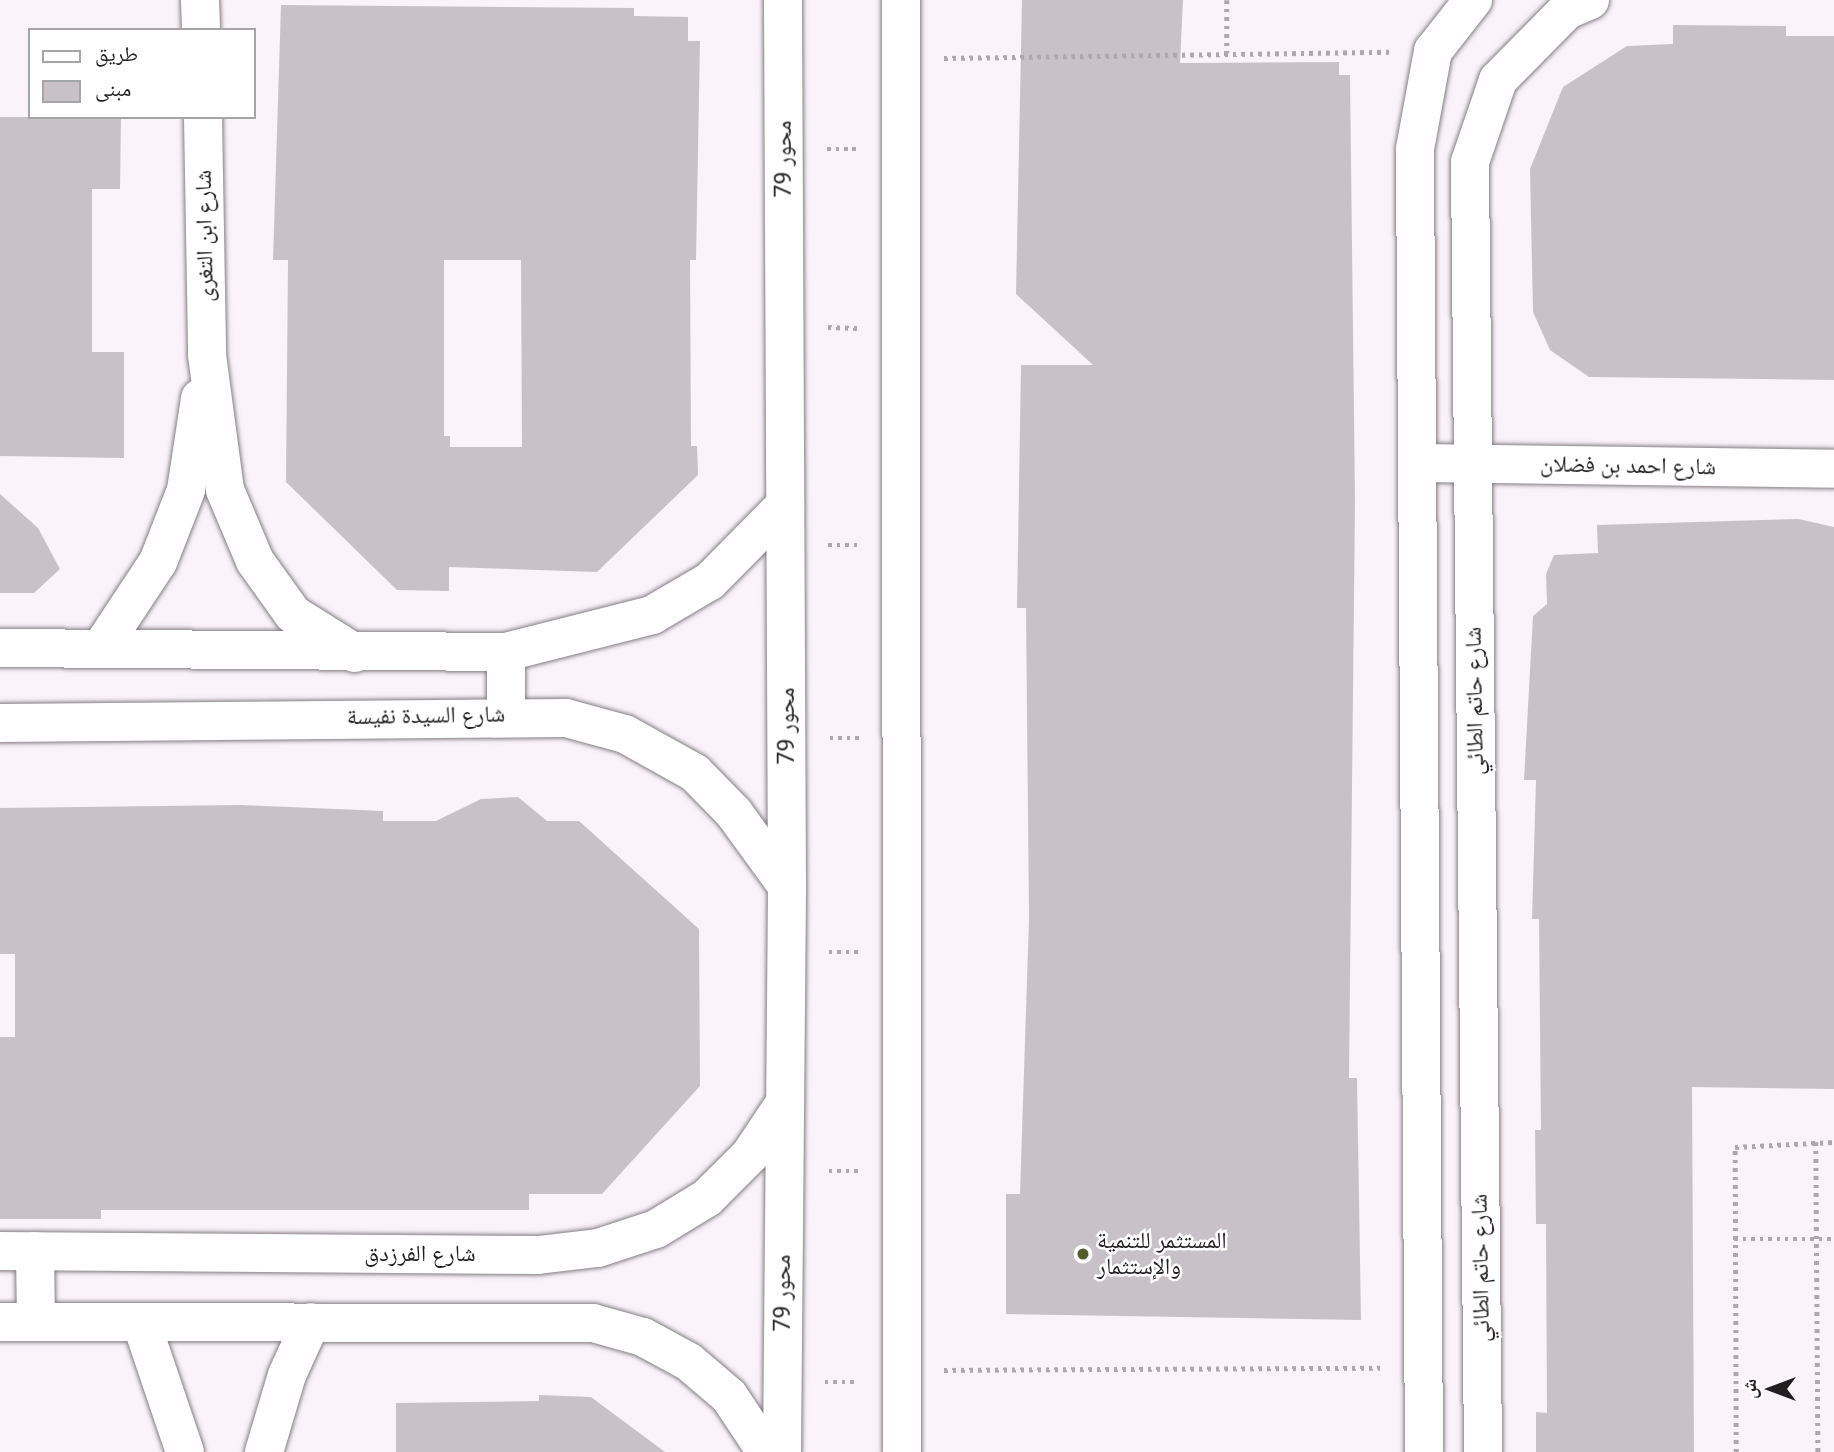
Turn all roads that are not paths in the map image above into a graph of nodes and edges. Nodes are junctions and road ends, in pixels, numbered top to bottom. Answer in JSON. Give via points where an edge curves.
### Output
{"nodes":[{"id":1,"x":200,"y":0,"type":"edge"},
{"id":2,"x":783,"y":0,"type":"edge"},
{"id":3,"x":901,"y":0,"type":"edge"},
{"id":4,"x":1473,"y":0,"type":"edge"},
{"id":5,"x":1590,"y":0,"type":"edge"},
{"id":6,"x":201,"y":28,"type":"edge"},
{"id":7,"x":203,"y":119,"type":"edge"},
{"id":8,"x":207,"y":355,"type":"junction"},
{"id":9,"x":1422,"y":463,"type":"junction"},
{"id":10,"x":1472,"y":463,"type":"junction"},
{"id":11,"x":1834,"y":469,"type":"edge"},
{"id":12,"x":785,"y":505,"type":"junction"},
{"id":13,"x":0,"y":648,"type":"edge"},
{"id":14,"x":101,"y":648,"type":"junction"},
{"id":15,"x":506,"y":652,"type":"junction"},
{"id":16,"x":355,"y":653,"type":"junction"},
{"id":17,"x":506,"y":715,"type":"junction"},
{"id":18,"x":0,"y":723,"type":"edge"},
{"id":19,"x":787,"y":886,"type":"junction"},
{"id":20,"x":784,"y":1104,"type":"junction"},
{"id":21,"x":17,"y":1251,"type":"edge"},
{"id":22,"x":18,"y":1322,"type":"edge"},
{"id":23,"x":141,"y":1322,"type":"junction"},
{"id":24,"x":311,"y":1322,"type":"junction"},
{"id":25,"x":185,"y":1452,"type":"edge"},
{"id":26,"x":264,"y":1452,"type":"edge"},
{"id":27,"x":766,"y":1452,"type":"edge"},
{"id":28,"x":782,"y":1452,"type":"edge"},
{"id":29,"x":902,"y":1452,"type":"edge"},
{"id":30,"x":1424,"y":1452,"type":"edge"},
{"id":31,"x":1483,"y":1452,"type":"edge"}],
"edges":[{"from":1,"to":6,"type":"street"},
{"from":2,"to":12,"type":"street","name":"محور 79"},
{"from":3,"to":29,"type":"street"},
{"from":4,"to":9,"type":"street","via":[[1433,51],[1415,149]]},
{"from":5,"to":10,"type":"street","name":"شارع حاتم الطائي","via":[[1567,10],[1529,43],[1498,80],[1478,123],[1469,162]]},
{"from":7,"to":8,"type":"street","name":"شارع ابن التغرى"},
{"from":8,"to":14,"type":"street","name":"شارع ابن التغرى","via":[[186,490],[158,562]]},
{"from":8,"to":16,"type":"street","name":"شارع ابن التغرى","via":[[225,489],[255,561],[293,614]]},
{"from":9,"to":10,"type":"street","name":"شارع احمد بن فضلان"},
{"from":9,"to":30,"type":"street"},
{"from":10,"to":11,"type":"street","name":"شارع احمد بن فضلان"},
{"from":10,"to":31,"type":"street","name":"شارع حاتم الطائي"},
{"from":12,"to":15,"type":"street","via":[[710,581],[652,615]]},
{"from":12,"to":19,"type":"street","name":"محور 79"},
{"from":13,"to":14,"type":"street"},
{"from":14,"to":16,"type":"street"},
{"from":15,"to":16,"type":"street"},
{"from":15,"to":17,"type":"street"},
{"from":17,"to":18,"type":"street","name":"شارع السيدة نفيسة"},
{"from":17,"to":19,"type":"street","name":"شارع السيدة نفيسة","via":[[566,718],[661,752],[695,774],[734,813]]},
{"from":19,"to":20,"type":"street","name":"محور 79"},
{"from":20,"to":21,"type":"street","name":"شارع الفرزدق","via":[[750,1155],[708,1198],[656,1229],[598,1248],[538,1255]]},
{"from":20,"to":28,"type":"street","name":"محور 79"},
{"from":21,"to":22,"type":"street"},
{"from":22,"to":23,"type":"street"},
{"from":23,"to":24,"type":"street"},
{"from":23,"to":25,"type":"street"},
{"from":24,"to":26,"type":"street","via":[[287,1375]]},
{"from":24,"to":27,"type":"street","via":[[593,1323],[643,1337],[689,1362],[729,1396]]}]}
